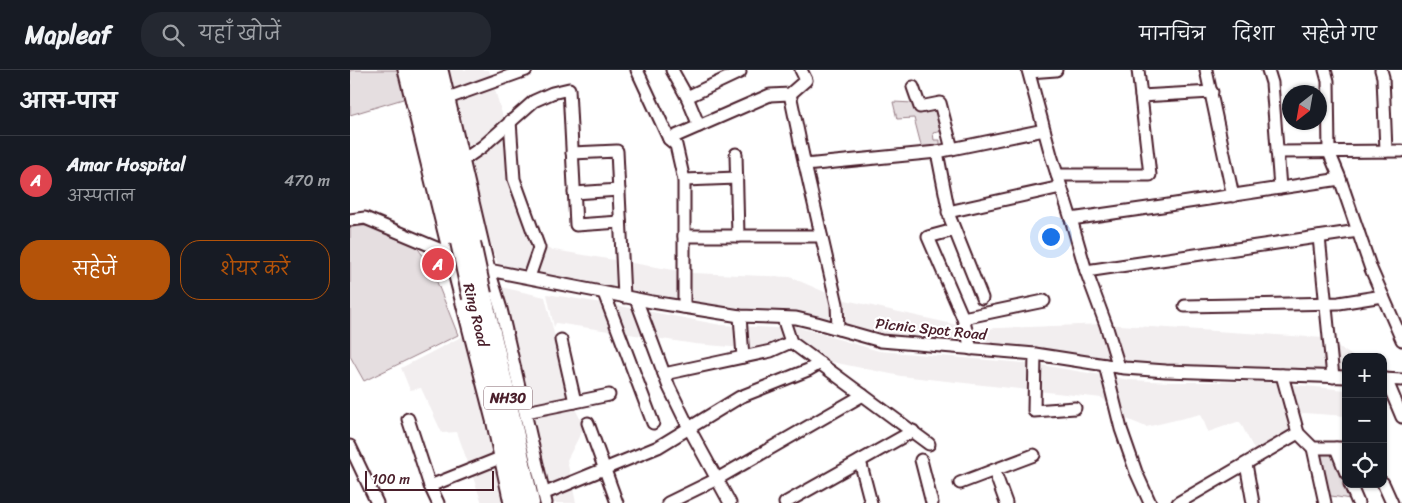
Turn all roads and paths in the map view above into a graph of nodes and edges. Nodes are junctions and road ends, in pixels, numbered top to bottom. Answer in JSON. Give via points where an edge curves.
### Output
{"nodes":[{"id":1,"x":404,"y":70,"type":"edge"},
{"id":2,"x":416,"y":70,"type":"edge"},
{"id":3,"x":430,"y":70,"type":"edge"},
{"id":4,"x":442,"y":70,"type":"edge"},
{"id":5,"x":526,"y":70,"type":"edge"},
{"id":6,"x":637,"y":70,"type":"edge"},
{"id":7,"x":672,"y":70,"type":"edge"},
{"id":8,"x":802,"y":70,"type":"edge"},
{"id":9,"x":1056,"y":70,"type":"edge"},
{"id":10,"x":1138,"y":70,"type":"edge"},
{"id":11,"x":1206,"y":70,"type":"edge"},
{"id":12,"x":1268,"y":70,"type":"edge"},
{"id":13,"x":1325,"y":70,"type":"edge"},
{"id":14,"x":1381,"y":70,"type":"edge"},
{"id":15,"x":1029,"y":71,"type":"edge"},
{"id":16,"x":740,"y":72,"type":"dead end"},
{"id":17,"x":913,"y":87,"type":"dead end"},
{"id":18,"x":1212,"y":92,"type":"junction"},
{"id":19,"x":790,"y":94,"type":"junction"},
{"id":20,"x":1141,"y":96,"type":"junction"},
{"id":21,"x":687,"y":97,"type":"junction"},
{"id":22,"x":448,"y":98,"type":"junction"},
{"id":23,"x":510,"y":121,"type":"junction"},
{"id":24,"x":699,"y":126,"type":"junction"},
{"id":25,"x":1044,"y":130,"type":"junction"},
{"id":26,"x":669,"y":139,"type":"junction"},
{"id":27,"x":952,"y":149,"type":"junction"},
{"id":28,"x":1402,"y":151,"type":"edge"},
{"id":29,"x":937,"y":152,"type":"junction"},
{"id":30,"x":1277,"y":152,"type":"junction"},
{"id":31,"x":1329,"y":152,"type":"junction"},
{"id":32,"x":1386,"y":152,"type":"junction"},
{"id":33,"x":572,"y":154,"type":"junction"},
{"id":34,"x":736,"y":154,"type":"dead end"},
{"id":35,"x":463,"y":160,"type":"junction"},
{"id":36,"x":805,"y":165,"type":"junction"},
{"id":37,"x":1057,"y":175,"type":"junction"},
{"id":38,"x":737,"y":178,"type":"junction"},
{"id":39,"x":1340,"y":178,"type":"junction"},
{"id":40,"x":684,"y":180,"type":"junction"},
{"id":41,"x":1061,"y":187,"type":"junction"},
{"id":42,"x":1280,"y":188,"type":"junction"},
{"id":43,"x":619,"y":190,"type":"junction"},
{"id":44,"x":574,"y":193,"type":"junction"},
{"id":45,"x":1233,"y":196,"type":"junction"},
{"id":46,"x":948,"y":212,"type":"junction"},
{"id":47,"x":1071,"y":219,"type":"junction"},
{"id":48,"x":350,"y":220,"type":"edge"},
{"id":49,"x":620,"y":222,"type":"junction"},
{"id":50,"x":954,"y":230,"type":"junction"},
{"id":51,"x":1358,"y":231,"type":"junction"},
{"id":52,"x":684,"y":236,"type":"junction"},
{"id":53,"x":738,"y":236,"type":"junction"},
{"id":54,"x":821,"y":236,"type":"junction"},
{"id":55,"x":1319,"y":237,"type":"junction"},
{"id":56,"x":449,"y":253,"type":"junction"},
{"id":57,"x":489,"y":270,"type":"junction"},
{"id":58,"x":1086,"y":271,"type":"junction"},
{"id":59,"x":529,"y":278,"type":"junction"},
{"id":60,"x":604,"y":293,"type":"junction"},
{"id":61,"x":478,"y":295,"type":"junction"},
{"id":62,"x":1383,"y":296,"type":"junction"},
{"id":63,"x":624,"y":297,"type":"junction"},
{"id":64,"x":982,"y":298,"type":"dead end"},
{"id":65,"x":636,"y":299,"type":"junction"},
{"id":66,"x":1044,"y":301,"type":"dead end"},
{"id":67,"x":1326,"y":303,"type":"junction"},
{"id":68,"x":1184,"y":306,"type":"dead end"},
{"id":69,"x":684,"y":307,"type":"junction"},
{"id":70,"x":740,"y":316,"type":"junction"},
{"id":71,"x":783,"y":318,"type":"junction"},
{"id":72,"x":963,"y":318,"type":"junction"},
{"id":73,"x":838,"y":329,"type":"junction"},
{"id":74,"x":561,"y":340,"type":"dead end"},
{"id":75,"x":1402,"y":340,"type":"edge"},
{"id":76,"x":791,"y":342,"type":"junction"},
{"id":77,"x":970,"y":349,"type":"junction"},
{"id":78,"x":1035,"y":354,"type":"junction"},
{"id":79,"x":744,"y":357,"type":"junction"},
{"id":80,"x":820,"y":363,"type":"junction"},
{"id":81,"x":1105,"y":365,"type":"junction"},
{"id":82,"x":1118,"y":367,"type":"junction"},
{"id":83,"x":664,"y":374,"type":"junction"},
{"id":84,"x":1282,"y":375,"type":"junction"},
{"id":85,"x":1333,"y":376,"type":"junction"},
{"id":86,"x":1342,"y":377,"type":"edge"},
{"id":87,"x":1387,"y":379,"type":"edge"},
{"id":88,"x":1402,"y":380,"type":"edge"},
{"id":89,"x":1387,"y":386,"type":"edge"},
{"id":90,"x":609,"y":395,"type":"dead end"},
{"id":91,"x":863,"y":395,"type":"junction"},
{"id":92,"x":575,"y":402,"type":"junction"},
{"id":93,"x":1075,"y":408,"type":"dead end"},
{"id":94,"x":526,"y":412,"type":"junction"},
{"id":95,"x":1402,"y":418,"type":"edge"},
{"id":96,"x":408,"y":419,"type":"dead end"},
{"id":97,"x":588,"y":423,"type":"dead end"},
{"id":98,"x":652,"y":423,"type":"dead end"},
{"id":99,"x":688,"y":428,"type":"junction"},
{"id":100,"x":913,"y":431,"type":"junction"},
{"id":101,"x":1298,"y":433,"type":"junction"},
{"id":102,"x":929,"y":444,"type":"dead end"},
{"id":103,"x":350,"y":446,"type":"edge"},
{"id":104,"x":1313,"y":448,"type":"junction"},
{"id":105,"x":1341,"y":448,"type":"edge"},
{"id":106,"x":1034,"y":455,"type":"dead end"},
{"id":107,"x":500,"y":458,"type":"junction"},
{"id":108,"x":921,"y":460,"type":"dead end"},
{"id":109,"x":860,"y":461,"type":"junction"},
{"id":110,"x":1246,"y":464,"type":"junction"},
{"id":111,"x":605,"y":469,"type":"junction"},
{"id":112,"x":994,"y":470,"type":"junction"},
{"id":113,"x":716,"y":479,"type":"junction"},
{"id":114,"x":960,"y":483,"type":"dead end"},
{"id":115,"x":430,"y":486,"type":"junction"},
{"id":116,"x":1352,"y":488,"type":"edge"},
{"id":117,"x":1385,"y":488,"type":"edge"},
{"id":118,"x":540,"y":500,"type":"edge"},
{"id":119,"x":930,"y":502,"type":"edge"},
{"id":120,"x":376,"y":503,"type":"edge"},
{"id":121,"x":438,"y":503,"type":"edge"},
{"id":122,"x":510,"y":503,"type":"edge"},
{"id":123,"x":519,"y":503,"type":"edge"},
{"id":124,"x":617,"y":503,"type":"edge"},
{"id":125,"x":668,"y":503,"type":"edge"},
{"id":126,"x":730,"y":503,"type":"edge"},
{"id":127,"x":785,"y":503,"type":"edge"},
{"id":128,"x":871,"y":503,"type":"edge"},
{"id":129,"x":1006,"y":503,"type":"edge"},
{"id":130,"x":1150,"y":503,"type":"edge"},
{"id":131,"x":1178,"y":503,"type":"edge"},
{"id":132,"x":1253,"y":503,"type":"edge"},
{"id":133,"x":1325,"y":503,"type":"edge"},
{"id":134,"x":1358,"y":503,"type":"edge"},
{"id":135,"x":1392,"y":503,"type":"edge"}],
"edges":[{"from":1,"to":56,"type":"street"},
{"from":2,"to":61,"type":"highway","name":"Ring Road","number":"NH30","bridge":true,"via":[[453,218]]},
{"from":3,"to":61,"type":"highway","name":"Ring Road","number":"NH30","bridge":true,"via":[[472,243]]},
{"from":4,"to":22,"type":"street"},
{"from":5,"to":22,"type":"street"},
{"from":6,"to":26,"type":"street"},
{"from":7,"to":21,"type":"street"},
{"from":8,"to":19,"type":"street","via":[[806,80]]},
{"from":9,"to":15,"type":"street"},
{"from":10,"to":20,"type":"street"},
{"from":11,"to":18,"type":"street"},
{"from":12,"to":30,"type":"street","via":[[1272,83]]},
{"from":13,"to":31,"type":"street"},
{"from":14,"to":32,"type":"street"},
{"from":15,"to":25,"type":"street"},
{"from":16,"to":21,"type":"street"},
{"from":17,"to":27,"type":"street","via":[[920,107],[940,103]]},
{"from":18,"to":20,"type":"street"},
{"from":18,"to":45,"type":"street"},
{"from":19,"to":24,"type":"street","via":[[770,95]]},
{"from":19,"to":36,"type":"street"},
{"from":20,"to":37,"type":"street","via":[[1150,175]]},
{"from":21,"to":24,"type":"street"},
{"from":22,"to":35,"type":"street"},
{"from":23,"to":33,"type":"street","via":[[534,101],[569,89]]},
{"from":23,"to":35,"type":"street"},
{"from":23,"to":59,"type":"street","via":[[514,178],[539,248]]},
{"from":24,"to":26,"type":"street"},
{"from":25,"to":27,"type":"street"},
{"from":25,"to":37,"type":"street"},
{"from":26,"to":40,"type":"street","via":[[676,145]]},
{"from":27,"to":29,"type":"street"},
{"from":28,"to":32,"type":"street"},
{"from":29,"to":36,"type":"street"},
{"from":29,"to":46,"type":"street"},
{"from":30,"to":31,"type":"street"},
{"from":30,"to":42,"type":"street"},
{"from":31,"to":32,"type":"street"},
{"from":31,"to":39,"type":"street"},
{"from":33,"to":43,"type":"street","via":[[617,152]]},
{"from":33,"to":44,"type":"street"},
{"from":34,"to":38,"type":"street"},
{"from":35,"to":57,"type":"street"},
{"from":36,"to":54,"type":"street"},
{"from":37,"to":41,"type":"street"},
{"from":38,"to":40,"type":"street"},
{"from":38,"to":53,"type":"street"},
{"from":39,"to":42,"type":"street"},
{"from":39,"to":51,"type":"street"},
{"from":40,"to":52,"type":"street"},
{"from":41,"to":46,"type":"street"},
{"from":41,"to":47,"type":"street"},
{"from":42,"to":45,"type":"street"},
{"from":43,"to":44,"type":"street"},
{"from":43,"to":49,"type":"street"},
{"from":44,"to":49,"type":"street","via":[[576,225]]},
{"from":45,"to":47,"type":"street"},
{"from":46,"to":50,"type":"street"},
{"from":47,"to":58,"type":"street"},
{"from":48,"to":56,"type":"street","via":[[365,218]]},
{"from":49,"to":63,"type":"street"},
{"from":50,"to":64,"type":"street"},
{"from":50,"to":72,"type":"street","via":[[928,237]]},
{"from":51,"to":55,"type":"street"},
{"from":51,"to":62,"type":"street"},
{"from":52,"to":53,"type":"street"},
{"from":52,"to":69,"type":"street"},
{"from":53,"to":54,"type":"street"},
{"from":54,"to":73,"type":"street","via":[[837,304]]},
{"from":55,"to":58,"type":"street"},
{"from":55,"to":67,"type":"street"},
{"from":56,"to":57,"type":"street","name":"Picnic Spot Road"},
{"from":56,"to":61,"type":"street"},
{"from":57,"to":59,"type":"street","name":"Picnic Spot Road"},
{"from":57,"to":61,"type":"street"},
{"from":58,"to":82,"type":"street"},
{"from":59,"to":60,"type":"street","name":"Picnic Spot Road"},
{"from":60,"to":63,"type":"street","name":"Picnic Spot Road"},
{"from":60,"to":98,"type":"street"},
{"from":61,"to":94,"type":"street","via":[[502,309]]},
{"from":61,"to":107,"type":"street","via":[[491,414]]},
{"from":61,"to":118,"type":"highway","name":"Ring Road","number":"NH30"},
{"from":61,"to":123,"type":"highway","name":"Ring Road","number":"NH30"},
{"from":62,"to":67,"type":"street"},
{"from":62,"to":75,"type":"street"},
{"from":63,"to":65,"type":"street","name":"Picnic Spot Road"},
{"from":65,"to":69,"type":"street","name":"Picnic Spot Road"},
{"from":65,"to":83,"type":"street"},
{"from":66,"to":72,"type":"street"},
{"from":67,"to":68,"type":"street"},
{"from":67,"to":85,"type":"street"},
{"from":69,"to":70,"type":"street","name":"Picnic Spot Road"},
{"from":70,"to":71,"type":"street","name":"Picnic Spot Road"},
{"from":70,"to":79,"type":"street"},
{"from":71,"to":73,"type":"street","name":"Picnic Spot Road","via":[[796,318]]},
{"from":71,"to":76,"type":"street"},
{"from":72,"to":77,"type":"street"},
{"from":73,"to":77,"type":"street","name":"Picnic Spot Road","via":[[881,341]]},
{"from":74,"to":92,"type":"street"},
{"from":76,"to":79,"type":"street"},
{"from":76,"to":80,"type":"street"},
{"from":77,"to":78,"type":"street","name":"Picnic Spot Road"},
{"from":78,"to":81,"type":"street","name":"Picnic Spot Road"},
{"from":78,"to":93,"type":"street","via":[[1034,411]]},
{"from":79,"to":83,"type":"street"},
{"from":80,"to":91,"type":"street"},
{"from":80,"to":99,"type":"street","via":[[740,397]]},
{"from":81,"to":82,"type":"street","name":"Picnic Spot Road"},
{"from":81,"to":130,"type":"street","via":[[1121,429]]},
{"from":82,"to":84,"type":"street","name":"Picnic Spot Road"},
{"from":83,"to":99,"type":"street"},
{"from":84,"to":85,"type":"street","name":"Picnic Spot Road"},
{"from":84,"to":101,"type":"street"},
{"from":85,"to":86,"type":"street","name":"Picnic Spot Road"},
{"from":87,"to":88,"type":"street"},
{"from":89,"to":95,"type":"street"},
{"from":90,"to":92,"type":"street"},
{"from":91,"to":100,"type":"street"},
{"from":91,"to":113,"type":"street"},
{"from":92,"to":94,"type":"street"},
{"from":94,"to":118,"type":"street"},
{"from":96,"to":115,"type":"street"},
{"from":97,"to":111,"type":"street"},
{"from":99,"to":111,"type":"street","via":[[658,447]]},
{"from":99,"to":113,"type":"street"},
{"from":100,"to":102,"type":"street"},
{"from":100,"to":109,"type":"street"},
{"from":101,"to":104,"type":"street"},
{"from":101,"to":110,"type":"street"},
{"from":103,"to":120,"type":"street"},
{"from":104,"to":105,"type":"street"},
{"from":104,"to":133,"type":"street"},
{"from":106,"to":112,"type":"street"},
{"from":107,"to":115,"type":"street"},
{"from":107,"to":122,"type":"street"},
{"from":108,"to":119,"type":"street"},
{"from":109,"to":127,"type":"street"},
{"from":109,"to":128,"type":"street"},
{"from":110,"to":131,"type":"street"},
{"from":110,"to":132,"type":"street"},
{"from":111,"to":118,"type":"street"},
{"from":111,"to":124,"type":"street"},
{"from":112,"to":114,"type":"street"},
{"from":112,"to":129,"type":"street"},
{"from":113,"to":125,"type":"street"},
{"from":113,"to":126,"type":"street"},
{"from":115,"to":121,"type":"street"},
{"from":116,"to":134,"type":"street"},
{"from":117,"to":135,"type":"street"}]}
